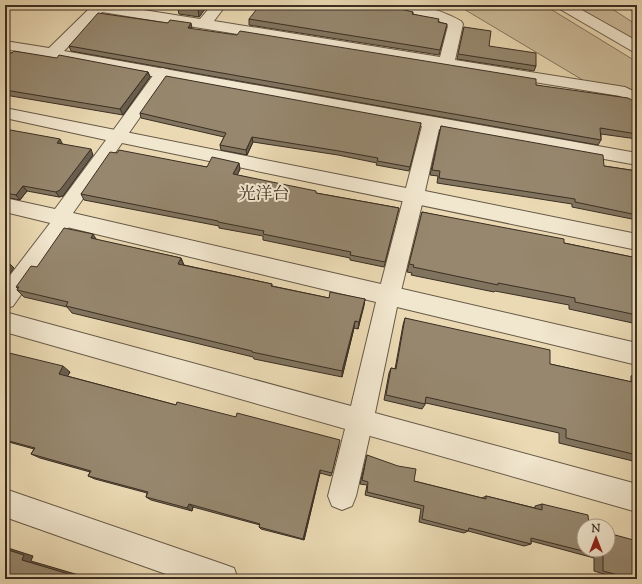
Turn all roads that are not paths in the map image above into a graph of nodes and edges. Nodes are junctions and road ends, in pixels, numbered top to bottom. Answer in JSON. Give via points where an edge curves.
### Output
{"nodes":[{"id":1,"x":219,"y":5,"type":"edge"},
{"id":2,"x":382,"y":5,"type":"edge"},
{"id":3,"x":564,"y":5,"type":"edge"},
{"id":4,"x":421,"y":8,"type":"edge"},
{"id":5,"x":204,"y":24,"type":"junction"},
{"id":6,"x":5,"y":44,"type":"edge"},
{"id":7,"x":637,"y":48,"type":"edge"},
{"id":8,"x":53,"y":53,"type":"junction"},
{"id":9,"x":446,"y":63,"type":"junction"},
{"id":10,"x":163,"y":73,"type":"junction"},
{"id":11,"x":637,"y":101,"type":"edge"},
{"id":12,"x":5,"y":113,"type":"edge"},
{"id":13,"x":432,"y":122,"type":"junction"},
{"id":14,"x":118,"y":136,"type":"junction"},
{"id":15,"x":637,"y":159,"type":"edge"},
{"id":16,"x":414,"y":196,"type":"junction"},
{"id":17,"x":5,"y":205,"type":"edge"},
{"id":18,"x":62,"y":219,"type":"junction"},
{"id":19,"x":637,"y":242,"type":"edge"},
{"id":20,"x":389,"y":295,"type":"junction"},
{"id":21,"x":5,"y":299,"type":"edge"},
{"id":22,"x":5,"y":322,"type":"edge"},
{"id":23,"x":637,"y":354,"type":"edge"},
{"id":24,"x":360,"y":421,"type":"junction"},
{"id":25,"x":342,"y":496,"type":"dead end"},
{"id":26,"x":637,"y":498,"type":"edge"},
{"id":27,"x":5,"y":503,"type":"edge"},
{"id":28,"x":223,"y":579,"type":"edge"}],
"edges":[{"from":1,"to":5,"type":"street"},
{"from":2,"to":4,"type":"street"},
{"from":3,"to":7,"type":"street"},
{"from":4,"to":9,"type":"street","via":[[456,24]]},
{"from":5,"to":8,"type":"street","via":[[99,7]]},
{"from":5,"to":9,"type":"street"},
{"from":6,"to":8,"type":"street"},
{"from":8,"to":10,"type":"street"},
{"from":9,"to":11,"type":"street","via":[[625,92]]},
{"from":10,"to":13,"type":"street"},
{"from":10,"to":14,"type":"street"},
{"from":12,"to":14,"type":"street"},
{"from":13,"to":15,"type":"street"},
{"from":13,"to":16,"type":"street"},
{"from":14,"to":16,"type":"street"},
{"from":14,"to":18,"type":"street"},
{"from":16,"to":19,"type":"street"},
{"from":16,"to":20,"type":"street"},
{"from":17,"to":18,"type":"street"},
{"from":18,"to":20,"type":"street"},
{"from":18,"to":21,"type":"street"},
{"from":20,"to":23,"type":"street"},
{"from":20,"to":24,"type":"street"},
{"from":22,"to":24,"type":"street"},
{"from":24,"to":25,"type":"street"},
{"from":24,"to":26,"type":"street"},
{"from":27,"to":28,"type":"street"}]}
